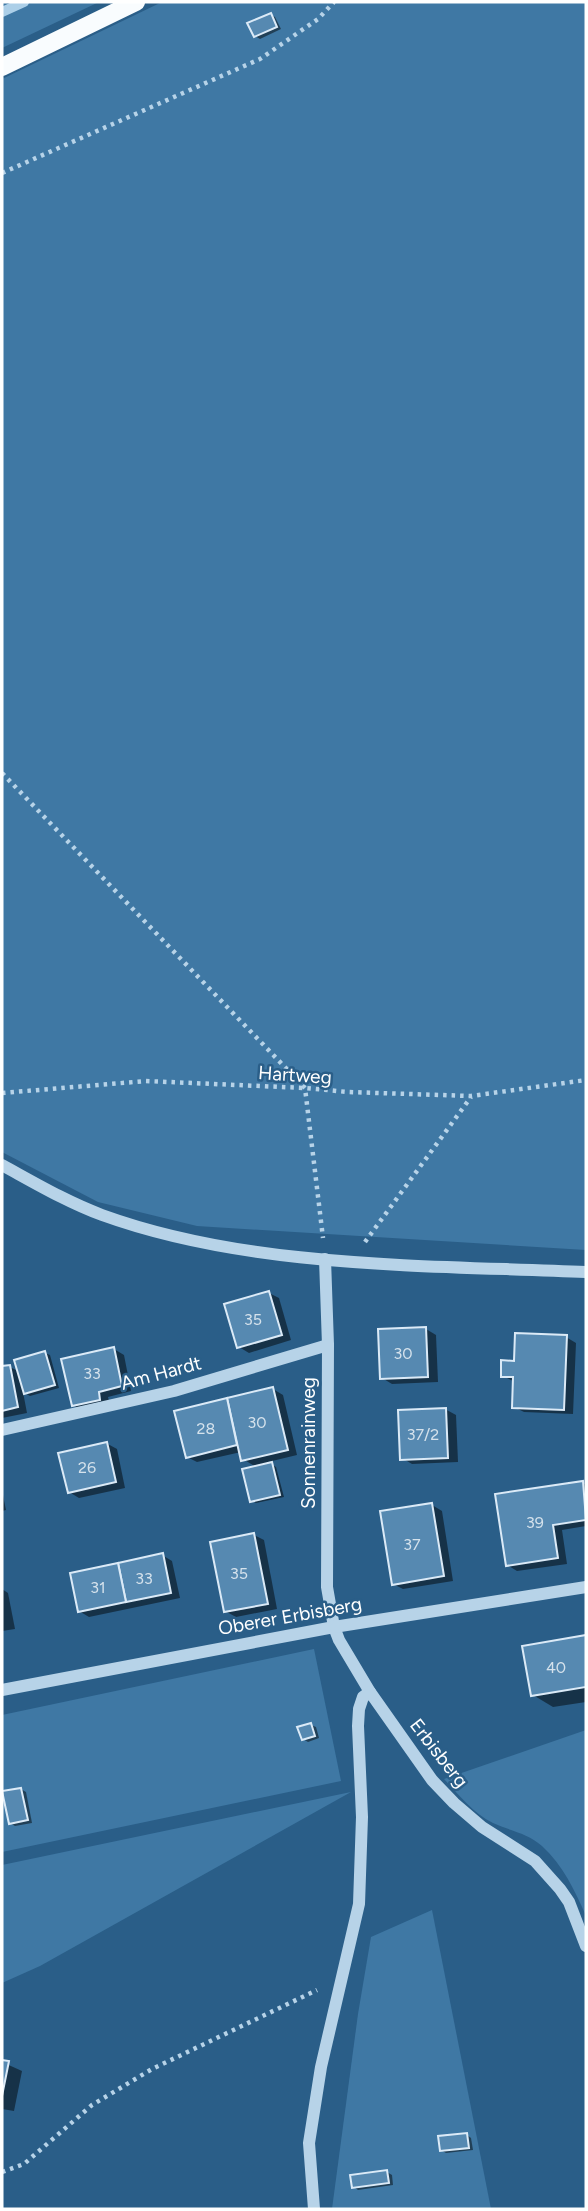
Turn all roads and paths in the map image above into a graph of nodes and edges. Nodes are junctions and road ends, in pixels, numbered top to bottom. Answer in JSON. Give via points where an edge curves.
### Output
{"nodes":[{"id":1,"x":136,"y":2,"type":"edge"},
{"id":2,"x":334,"y":2,"type":"edge"},
{"id":3,"x":2,"y":66,"type":"edge"},
{"id":4,"x":2,"y":173,"type":"edge"},
{"id":5,"x":2,"y":773,"type":"edge"},
{"id":6,"x":586,"y":1080,"type":"edge"},
{"id":7,"x":305,"y":1088,"type":"junction"},
{"id":8,"x":2,"y":1093,"type":"edge"},
{"id":9,"x":471,"y":1096,"type":"junction"},
{"id":10,"x":2,"y":1165,"type":"edge"},
{"id":11,"x":326,"y":1259,"type":"junction"},
{"id":12,"x":351,"y":1261,"type":"junction"},
{"id":13,"x":586,"y":1272,"type":"edge"},
{"id":14,"x":328,"y":1345,"type":"junction"},
{"id":15,"x":2,"y":1430,"type":"edge"},
{"id":16,"x":586,"y":1587,"type":"edge"},
{"id":17,"x":334,"y":1627,"type":"junction"},
{"id":18,"x":2,"y":1690,"type":"edge"},
{"id":19,"x":370,"y":1692,"type":"junction"},
{"id":20,"x":586,"y":1946,"type":"edge"},
{"id":21,"x":342,"y":1980,"type":"junction"},
{"id":22,"x":2,"y":2172,"type":"edge"},
{"id":23,"x":314,"y":2209,"type":"edge"}],
"edges":[{"from":1,"to":3,"type":"main road"},
{"from":2,"to":4,"type":"path","via":[[318,19],[260,60]]},
{"from":5,"to":7,"type":"path"},
{"from":6,"to":9,"type":"path","name":"Hartweg"},
{"from":7,"to":8,"type":"path","name":"Hartweg","via":[[146,1081]]},
{"from":7,"to":9,"type":"path","name":"Hartweg"},
{"from":7,"to":11,"type":"path"},
{"from":9,"to":12,"type":"path"},
{"from":10,"to":11,"type":"street","via":[[74,1203],[129,1224],[199,1241]]},
{"from":11,"to":12,"type":"street"},
{"from":11,"to":14,"type":"street","name":"Sonnenrainweg"},
{"from":12,"to":13,"type":"street"},
{"from":14,"to":15,"type":"street","name":"Am Hardt","via":[[174,1391]]},
{"from":14,"to":17,"type":"street","name":"Sonnenrainweg","via":[[327,1579]]},
{"from":16,"to":17,"type":"street","name":"Oberer Erbisberg"},
{"from":17,"to":18,"type":"street","name":"Oberer Erbisberg"},
{"from":17,"to":19,"type":"street","name":"Erbisberg"},
{"from":19,"to":20,"type":"street","name":"Erbisberg","via":[[423,1768],[454,1803],[482,1827],[523,1851],[550,1876],[569,1902]]},
{"from":19,"to":21,"type":"street","via":[[359,1709],[359,1904]]},
{"from":21,"to":22,"type":"path","via":[[152,2068],[92,2105],[24,2164]]},
{"from":21,"to":23,"type":"street","via":[[309,2143]]}]}
